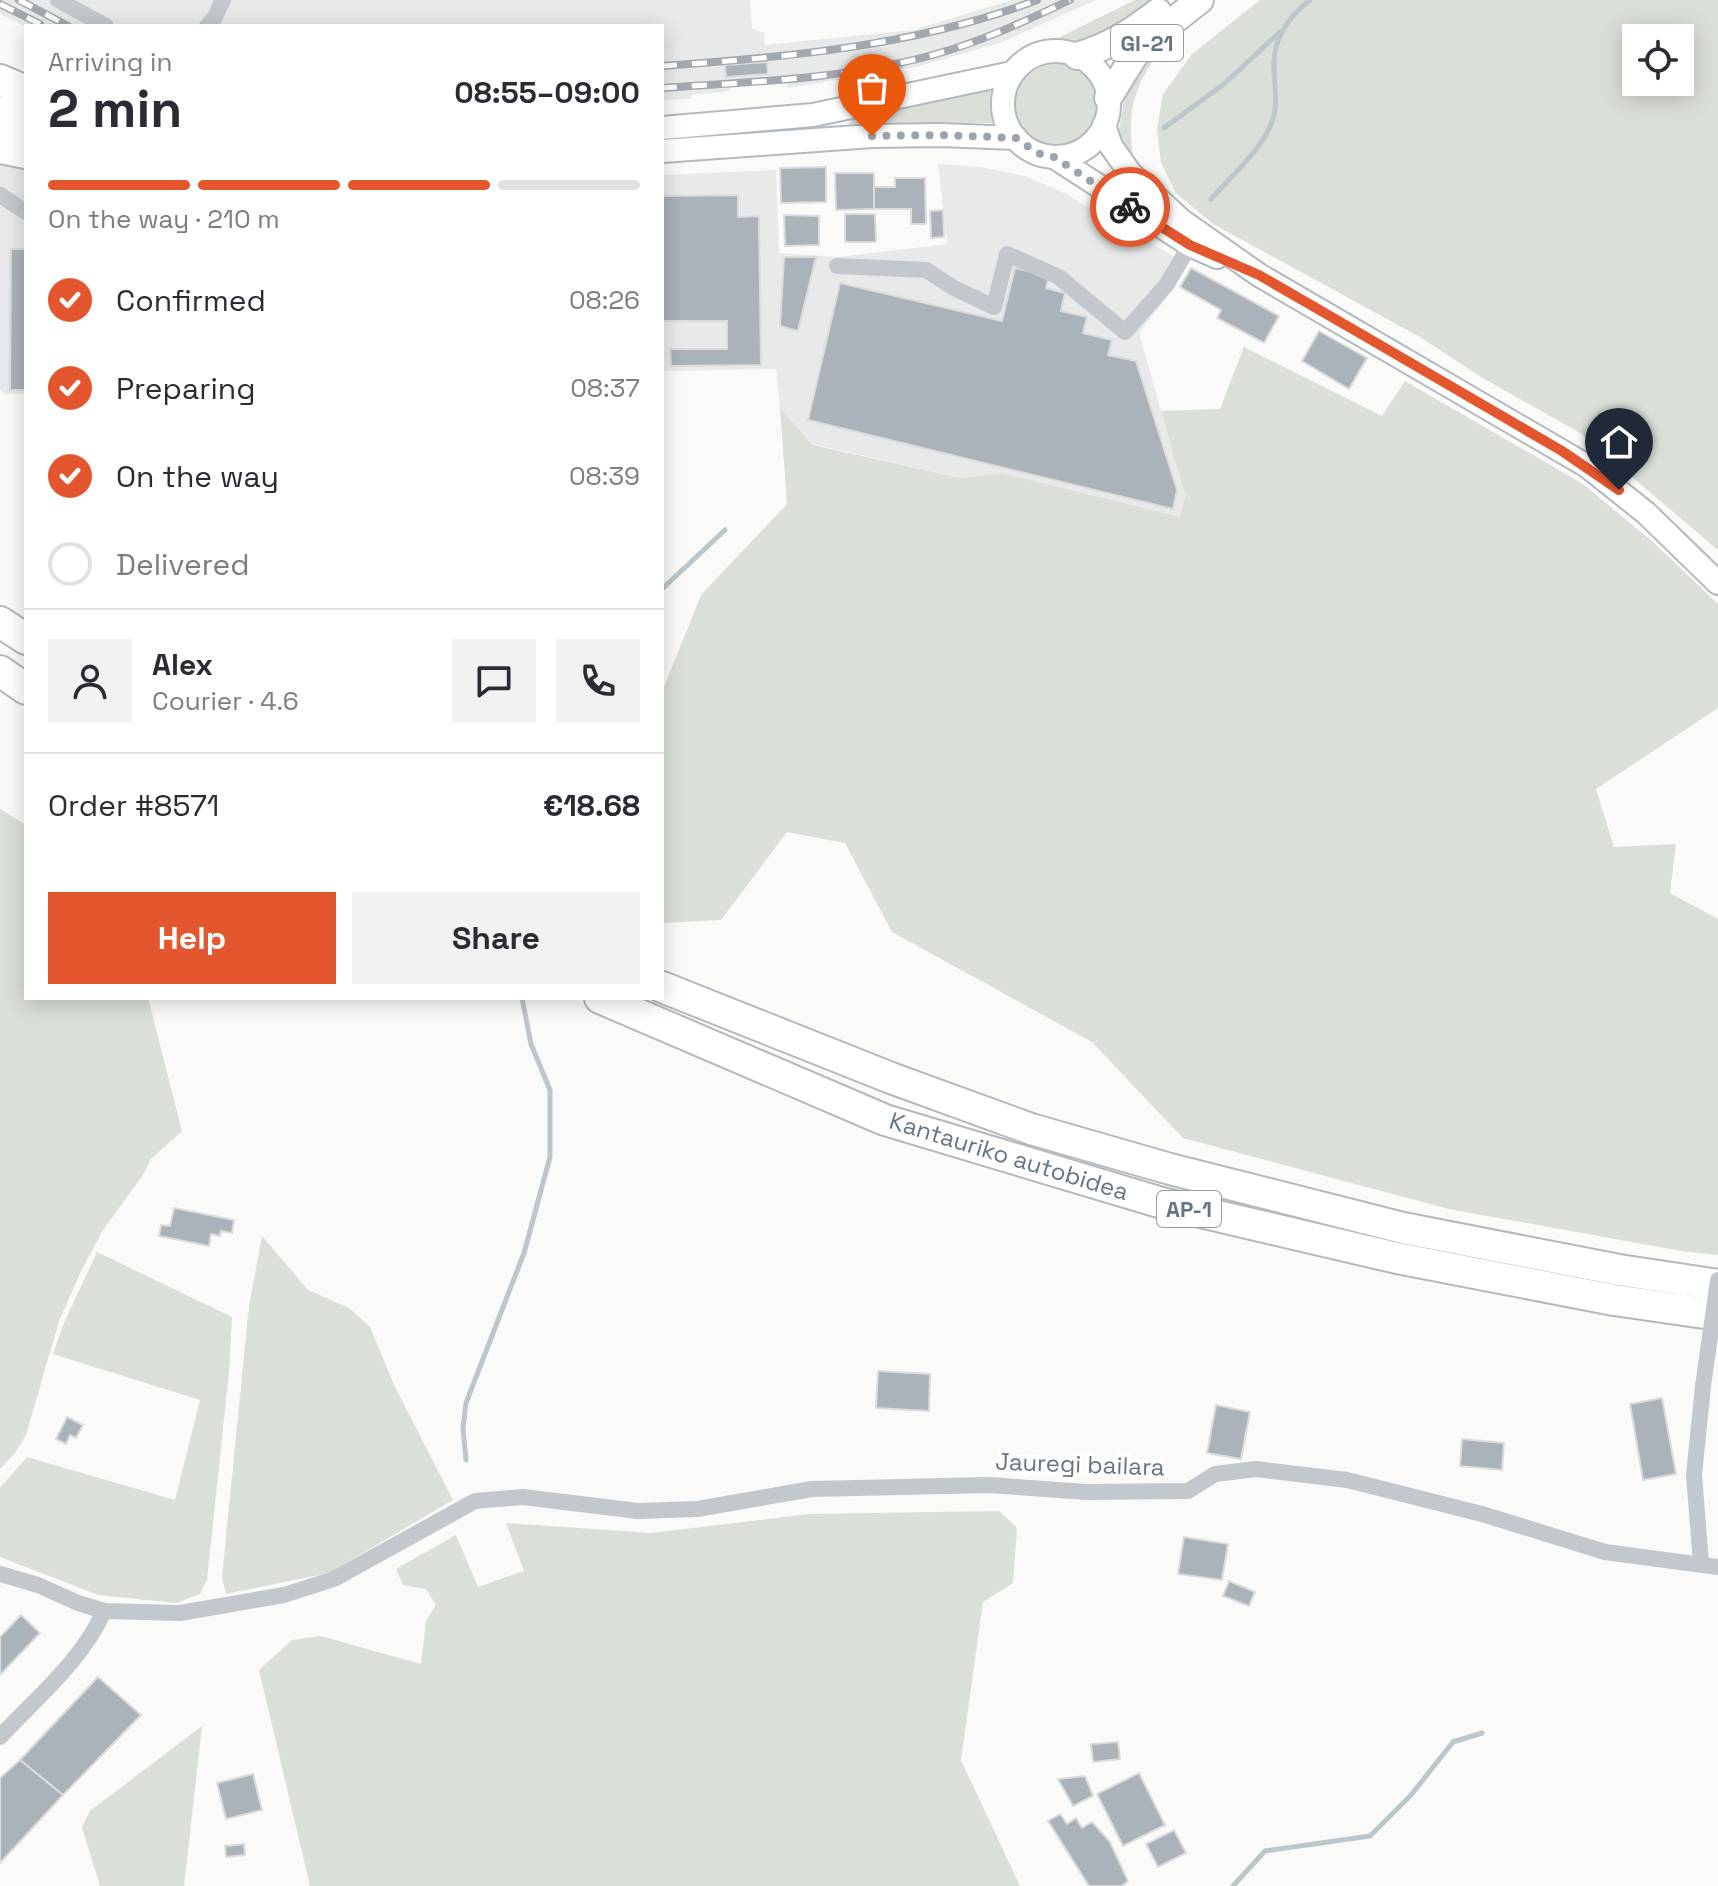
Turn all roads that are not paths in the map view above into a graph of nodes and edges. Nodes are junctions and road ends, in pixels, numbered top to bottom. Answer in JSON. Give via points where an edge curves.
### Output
{"nodes":[{"id":1,"x":58,"y":0,"type":"edge"},
{"id":2,"x":223,"y":0,"type":"edge"},
{"id":3,"x":1173,"y":0,"type":"edge"},
{"id":4,"x":1200,"y":0,"type":"edge"},
{"id":5,"x":102,"y":24,"type":"edge"},
{"id":6,"x":209,"y":24,"type":"edge"},
{"id":7,"x":1077,"y":56,"type":"junction"},
{"id":8,"x":1012,"y":73,"type":"junction"},
{"id":9,"x":0,"y":80,"type":"edge"},
{"id":10,"x":24,"y":90,"type":"edge"},
{"id":11,"x":1108,"y":98,"type":"junction"},
{"id":12,"x":0,"y":108,"type":"edge"},
{"id":13,"x":24,"y":112,"type":"edge"},
{"id":14,"x":1104,"y":125,"type":"junction"},
{"id":15,"x":664,"y":126,"type":"edge"},
{"id":16,"x":0,"y":128,"type":"edge"},
{"id":17,"x":24,"y":132,"type":"edge"},
{"id":18,"x":0,"y":138,"type":"edge"},
{"id":19,"x":1016,"y":138,"type":"junction"},
{"id":20,"x":24,"y":142,"type":"edge"},
{"id":21,"x":0,"y":148,"type":"edge"},
{"id":22,"x":664,"y":151,"type":"edge"},
{"id":23,"x":24,"y":153,"type":"edge"},
{"id":24,"x":1054,"y":157,"type":"junction"},
{"id":25,"x":0,"y":195,"type":"edge"},
{"id":26,"x":24,"y":211,"type":"edge"},
{"id":27,"x":1190,"y":245,"type":"junction"},
{"id":28,"x":837,"y":266,"type":"dead end"},
{"id":29,"x":1259,"y":275,"type":"junction"},
{"id":30,"x":1718,"y":583,"type":"edge"},
{"id":31,"x":0,"y":622,"type":"edge"},
{"id":32,"x":24,"y":638,"type":"edge"},
{"id":33,"x":0,"y":671,"type":"edge"},
{"id":34,"x":24,"y":688,"type":"edge"},
{"id":35,"x":674,"y":993,"type":"edge"},
{"id":36,"x":604,"y":1000,"type":"edge"},
{"id":37,"x":1718,"y":1282,"type":"edge"},
{"id":38,"x":1718,"y":1315,"type":"edge"},
{"id":39,"x":1701,"y":1563,"type":"junction"},
{"id":40,"x":1718,"y":1567,"type":"edge"},
{"id":41,"x":0,"y":1574,"type":"edge"},
{"id":42,"x":104,"y":1611,"type":"junction"},
{"id":43,"x":0,"y":1737,"type":"edge"}],
"edges":[{"from":1,"to":5,"type":"street"},
{"from":2,"to":6,"type":"street"},
{"from":3,"to":7,"type":"main road","number":"GI-21","via":[[1105,48]]},
{"from":4,"to":11,"type":"main road","number":"GI-21","via":[[1134,56]]},
{"from":7,"to":8,"type":"main road","via":[[1064,51],[1035,55]]},
{"from":7,"to":11,"type":"main road","via":[[1099,74]]},
{"from":8,"to":15,"type":"main road","via":[[813,115]]},
{"from":8,"to":19,"type":"main road","via":[[1003,100],[1004,117]]},
{"from":9,"to":10,"type":"highway"},
{"from":11,"to":14,"type":"main road"},
{"from":12,"to":13,"type":"main road"},
{"from":14,"to":24,"type":"main road","via":[[1086,147]]},
{"from":14,"to":29,"type":"main road","via":[[1115,153],[1150,194]]},
{"from":16,"to":17,"type":"main road"},
{"from":18,"to":20,"type":"street"},
{"from":19,"to":22,"type":"main road","via":[[872,136]]},
{"from":19,"to":24,"type":"main road","via":[[1037,153]]},
{"from":21,"to":23,"type":"highway"},
{"from":24,"to":27,"type":"main road"},
{"from":25,"to":26,"type":"street"},
{"from":27,"to":28,"type":"street","via":[[1167,284],[1125,332],[1059,277],[1007,254],[994,307],[926,270]]},
{"from":27,"to":29,"type":"main road"},
{"from":29,"to":30,"type":"main road","via":[[1587,466],[1646,513]]},
{"from":31,"to":32,"type":"highway"},
{"from":33,"to":34,"type":"highway"},
{"from":35,"to":37,"type":"highway","name":"Kantauriko autobidea","number":"AP-1","via":[[1031,1129],[1170,1169],[1403,1228],[1619,1270]]},
{"from":36,"to":38,"type":"highway","name":"Kantauriko autobidea","number":"AP-1","via":[[885,1120],[1162,1203],[1397,1258]]},
{"from":37,"to":39,"type":"street","bridge":true,"via":[[1694,1475]]},
{"from":39,"to":40,"type":"street","name":"Jauregi bailara"},
{"from":39,"to":42,"type":"street","name":"Jauregi bailara","via":[[1605,1552],[1347,1480],[1256,1469],[1215,1474],[1188,1491],[1086,1492],[989,1485],[812,1489],[697,1509],[638,1511],[523,1497],[475,1501],[334,1579],[284,1595],[180,1613]]},
{"from":41,"to":42,"type":"street"},
{"from":42,"to":43,"type":"street","via":[[79,1653]]}]}
